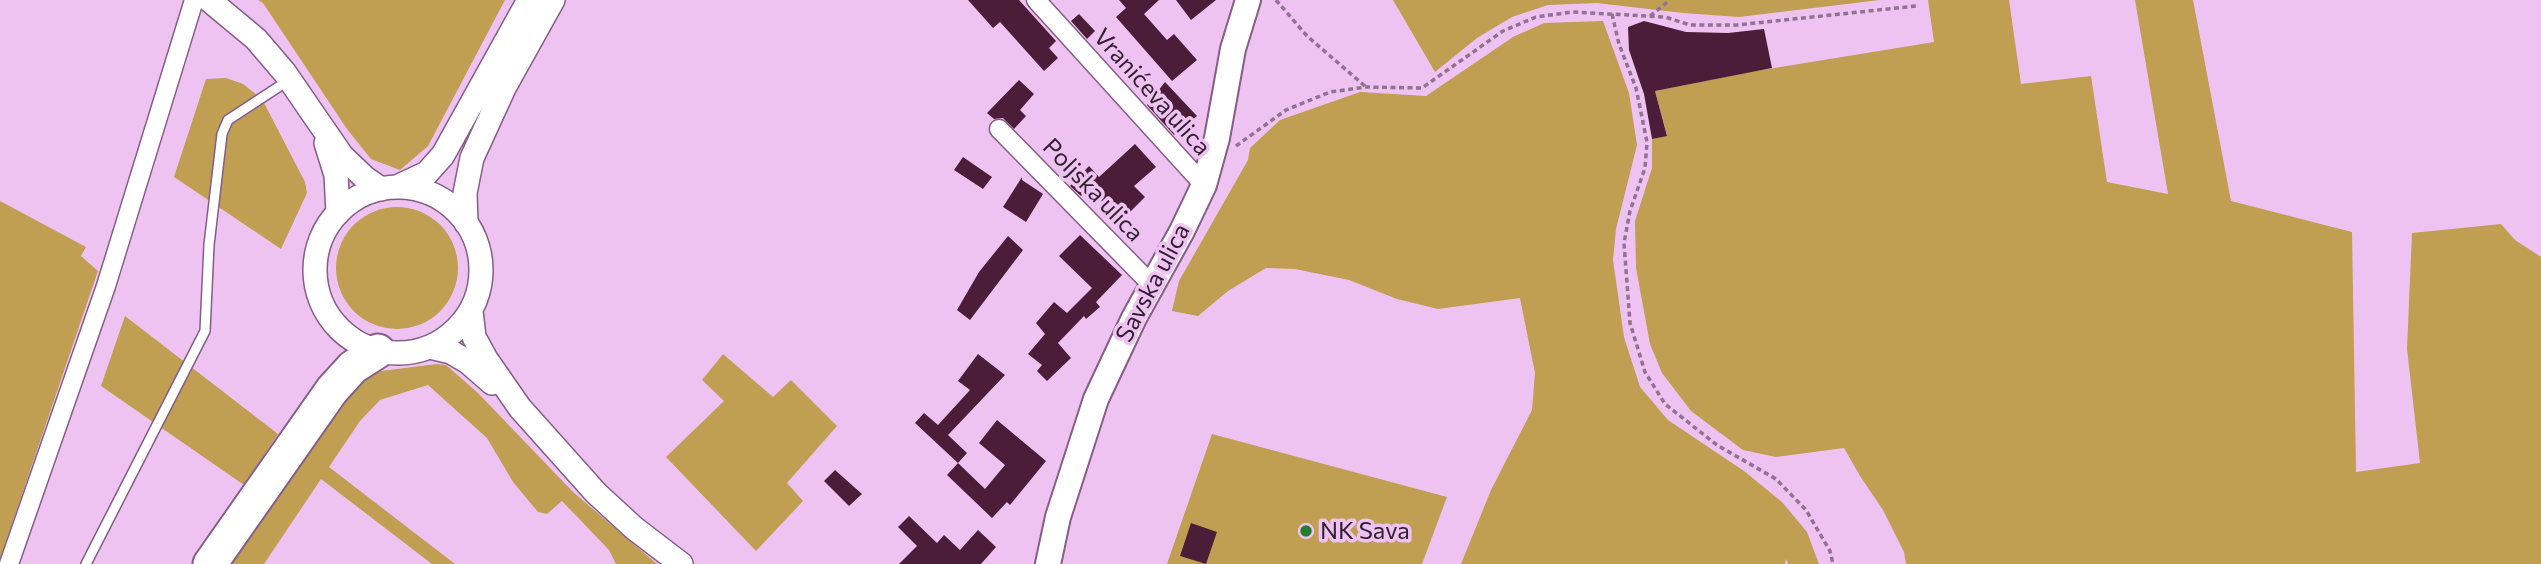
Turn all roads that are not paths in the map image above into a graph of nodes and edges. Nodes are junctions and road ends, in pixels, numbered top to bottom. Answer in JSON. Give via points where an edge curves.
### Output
{"nodes":[{"id":1,"x":194,"y":0,"type":"edge"},
{"id":2,"x":209,"y":0,"type":"edge"},
{"id":3,"x":529,"y":0,"type":"edge"},
{"id":4,"x":553,"y":0,"type":"edge"},
{"id":5,"x":1036,"y":0,"type":"edge"},
{"id":6,"x":1248,"y":0,"type":"edge"},
{"id":7,"x":289,"y":80,"type":"junction"},
{"id":8,"x":320,"y":127,"type":"junction"},
{"id":9,"x":999,"y":129,"type":"dead end"},
{"id":10,"x":1208,"y":175,"type":"junction"},
{"id":11,"x":389,"y":188,"type":"junction"},
{"id":12,"x":338,"y":213,"type":"junction"},
{"id":13,"x":467,"y":223,"type":"junction"},
{"id":14,"x":1152,"y":285,"type":"junction"},
{"id":15,"x":471,"y":311,"type":"junction"},
{"id":16,"x":429,"y":347,"type":"junction"},
{"id":17,"x":378,"y":351,"type":"junction"},
{"id":18,"x":520,"y":408,"type":"junction"},
{"id":19,"x":9,"y":564,"type":"edge"},
{"id":20,"x":86,"y":564,"type":"edge"},
{"id":21,"x":210,"y":564,"type":"edge"},
{"id":22,"x":681,"y":564,"type":"edge"},
{"id":23,"x":1048,"y":564,"type":"edge"}],
"edges":[{"from":1,"to":19,"type":"street","via":[[106,286]]},
{"from":2,"to":7,"type":"street","via":[[256,39]]},
{"from":3,"to":11,"type":"street","via":[[443,155],[427,173]]},
{"from":4,"to":13,"type":"street","via":[[472,158],[465,193]]},
{"from":5,"to":10,"type":"street","name":"Vranićeva ulica"},
{"from":6,"to":10,"type":"main road","name":"Savska ulica"},
{"from":7,"to":8,"type":"street"},
{"from":7,"to":20,"type":"lane","via":[[228,120],[222,134],[205,331]]},
{"from":8,"to":11,"type":"street","via":[[354,169]]},
{"from":8,"to":12,"type":"street","via":[[336,176]]},
{"from":9,"to":14,"type":"street","name":"Poljska ulica"},
{"from":10,"to":14,"type":"main road","name":"Savska ulica"},
{"from":11,"to":12,"type":"street","via":[[358,198]]},
{"from":11,"to":13,"type":"street","via":[[424,191],[448,204]]},
{"from":12,"to":17,"type":"street","via":[[323,234],[316,257],[316,282],[323,306],[337,326],[356,342]]},
{"from":13,"to":15,"type":"street","via":[[481,267]]},
{"from":14,"to":23,"type":"main road","name":"Savska ulica","via":[[1096,399]]},
{"from":15,"to":16,"type":"street","via":[[453,332]]},
{"from":15,"to":18,"type":"street","via":[[474,337]]},
{"from":16,"to":17,"type":"street","via":[[404,354]]},
{"from":16,"to":18,"type":"street","via":[[468,362]]},
{"from":17,"to":21,"type":"highway","via":[[353,367],[332,390]]},
{"from":18,"to":22,"type":"street","via":[[596,493]]}]}
